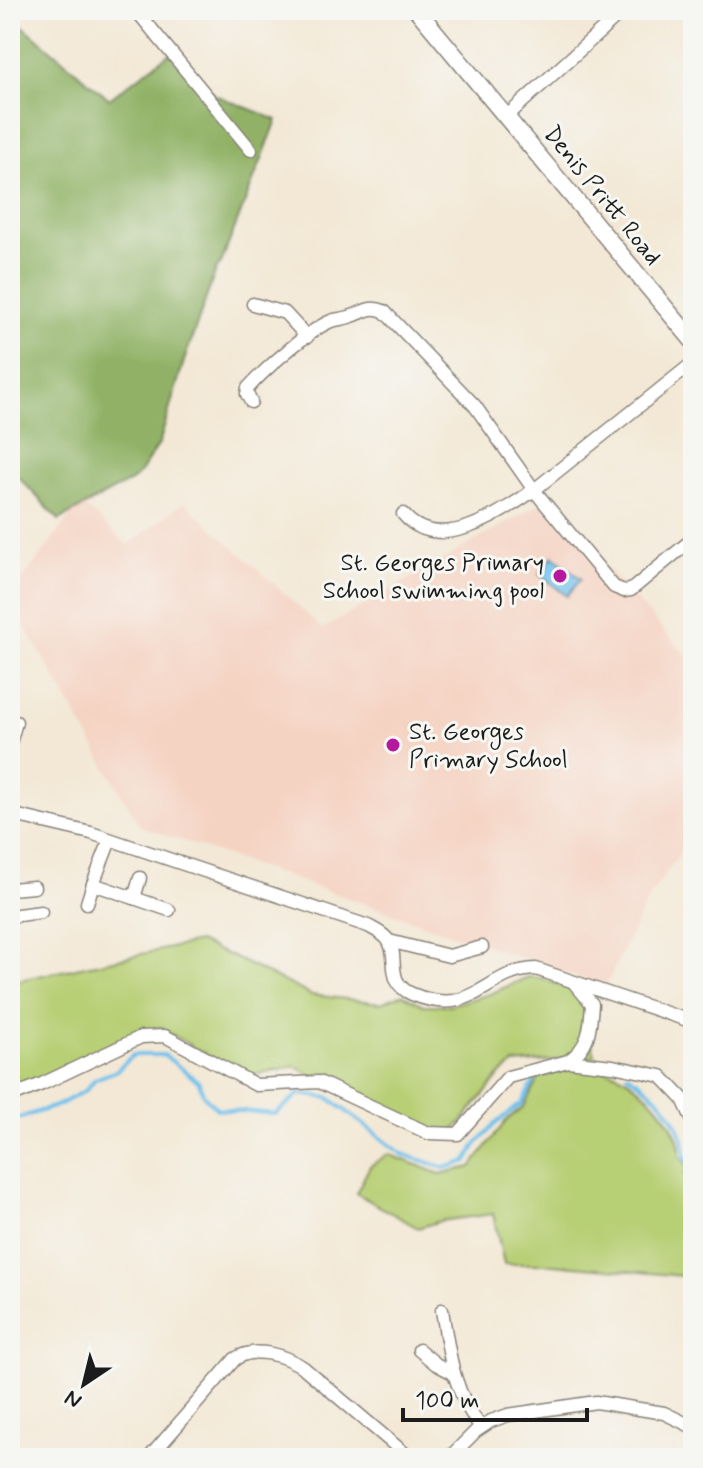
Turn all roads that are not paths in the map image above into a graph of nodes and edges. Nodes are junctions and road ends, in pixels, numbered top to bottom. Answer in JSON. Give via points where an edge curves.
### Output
{"nodes":[{"id":1,"x":136,"y":10,"type":"edge"},
{"id":2,"x":417,"y":10,"type":"edge"},
{"id":3,"x":624,"y":10,"type":"edge"},
{"id":4,"x":507,"y":116,"type":"junction"},
{"id":5,"x":251,"y":150,"type":"dead end"},
{"id":6,"x":253,"y":304,"type":"dead end"},
{"id":7,"x":307,"y":337,"type":"junction"},
{"id":8,"x":693,"y":341,"type":"edge"},
{"id":9,"x":693,"y":363,"type":"edge"},
{"id":10,"x":251,"y":402,"type":"dead end"},
{"id":11,"x":534,"y":490,"type":"junction"},
{"id":12,"x":403,"y":514,"type":"dead end"},
{"id":13,"x":693,"y":542,"type":"edge"},
{"id":14,"x":16,"y":722,"type":"dead end"},
{"id":15,"x":10,"y":743,"type":"edge"},
{"id":16,"x":10,"y":814,"type":"edge"},
{"id":17,"x":110,"y":840,"type":"junction"},
{"id":18,"x":140,"y":878,"type":"dead end"},
{"id":19,"x":93,"y":884,"type":"junction"},
{"id":20,"x":34,"y":887,"type":"dead end"},
{"id":21,"x":10,"y":889,"type":"edge"},
{"id":22,"x":134,"y":898,"type":"junction"},
{"id":23,"x":87,"y":903,"type":"dead end"},
{"id":24,"x":169,"y":910,"type":"dead end"},
{"id":25,"x":41,"y":912,"type":"dead end"},
{"id":26,"x":10,"y":916,"type":"edge"},
{"id":27,"x":389,"y":941,"type":"junction"},
{"id":28,"x":482,"y":947,"type":"dead end"},
{"id":29,"x":573,"y":981,"type":"junction"},
{"id":30,"x":693,"y":1022,"type":"edge"},
{"id":31,"x":568,"y":1061,"type":"junction"},
{"id":32,"x":10,"y":1097,"type":"edge"},
{"id":33,"x":693,"y":1121,"type":"edge"},
{"id":34,"x":442,"y":1310,"type":"dead end"},
{"id":35,"x":419,"y":1350,"type":"dead end"},
{"id":36,"x":453,"y":1373,"type":"junction"},
{"id":37,"x":481,"y":1427,"type":"junction"},
{"id":38,"x":693,"y":1427,"type":"edge"},
{"id":39,"x":149,"y":1458,"type":"edge"},
{"id":40,"x":410,"y":1458,"type":"edge"},
{"id":41,"x":449,"y":1458,"type":"edge"}],
"edges":[{"from":1,"to":5,"type":"street"},
{"from":2,"to":4,"type":"main road","name":"Denis Pritt Road"},
{"from":3,"to":4,"type":"street"},
{"from":4,"to":8,"type":"main road","name":"Denis Pritt Road"},
{"from":6,"to":7,"type":"street","via":[[291,316]]},
{"from":7,"to":10,"type":"street","via":[[248,388]]},
{"from":7,"to":11,"type":"street","via":[[364,309],[384,311],[475,406]]},
{"from":9,"to":11,"type":"street"},
{"from":11,"to":12,"type":"street","via":[[490,519],[450,530],[422,531]]},
{"from":11,"to":13,"type":"street","via":[[614,587],[624,591]]},
{"from":14,"to":15,"type":"street"},
{"from":16,"to":17,"type":"street"},
{"from":17,"to":19,"type":"street"},
{"from":17,"to":27,"type":"street","via":[[368,926]]},
{"from":18,"to":22,"type":"street"},
{"from":19,"to":22,"type":"street"},
{"from":19,"to":23,"type":"street"},
{"from":20,"to":21,"type":"street"},
{"from":22,"to":24,"type":"street"},
{"from":25,"to":26,"type":"street"},
{"from":27,"to":28,"type":"street","via":[[449,956]]},
{"from":27,"to":29,"type":"street","via":[[392,972],[407,992],[426,1000],[449,1003],[469,998],[525,969]]},
{"from":29,"to":30,"type":"street"},
{"from":29,"to":31,"type":"street","via":[[592,1004],[583,1052]]},
{"from":31,"to":32,"type":"street","via":[[508,1077],[458,1134],[428,1133],[319,1082],[256,1085],[165,1036],[141,1037]]},
{"from":31,"to":33,"type":"street","via":[[661,1076],[683,1099]]},
{"from":34,"to":36,"type":"street"},
{"from":35,"to":36,"type":"street"},
{"from":36,"to":37,"type":"street","via":[[468,1411]]},
{"from":37,"to":38,"type":"street","via":[[508,1415],[596,1402],[664,1413]]},
{"from":37,"to":41,"type":"street"},
{"from":39,"to":40,"type":"street","via":[[235,1359],[246,1353],[291,1360]]}]}
